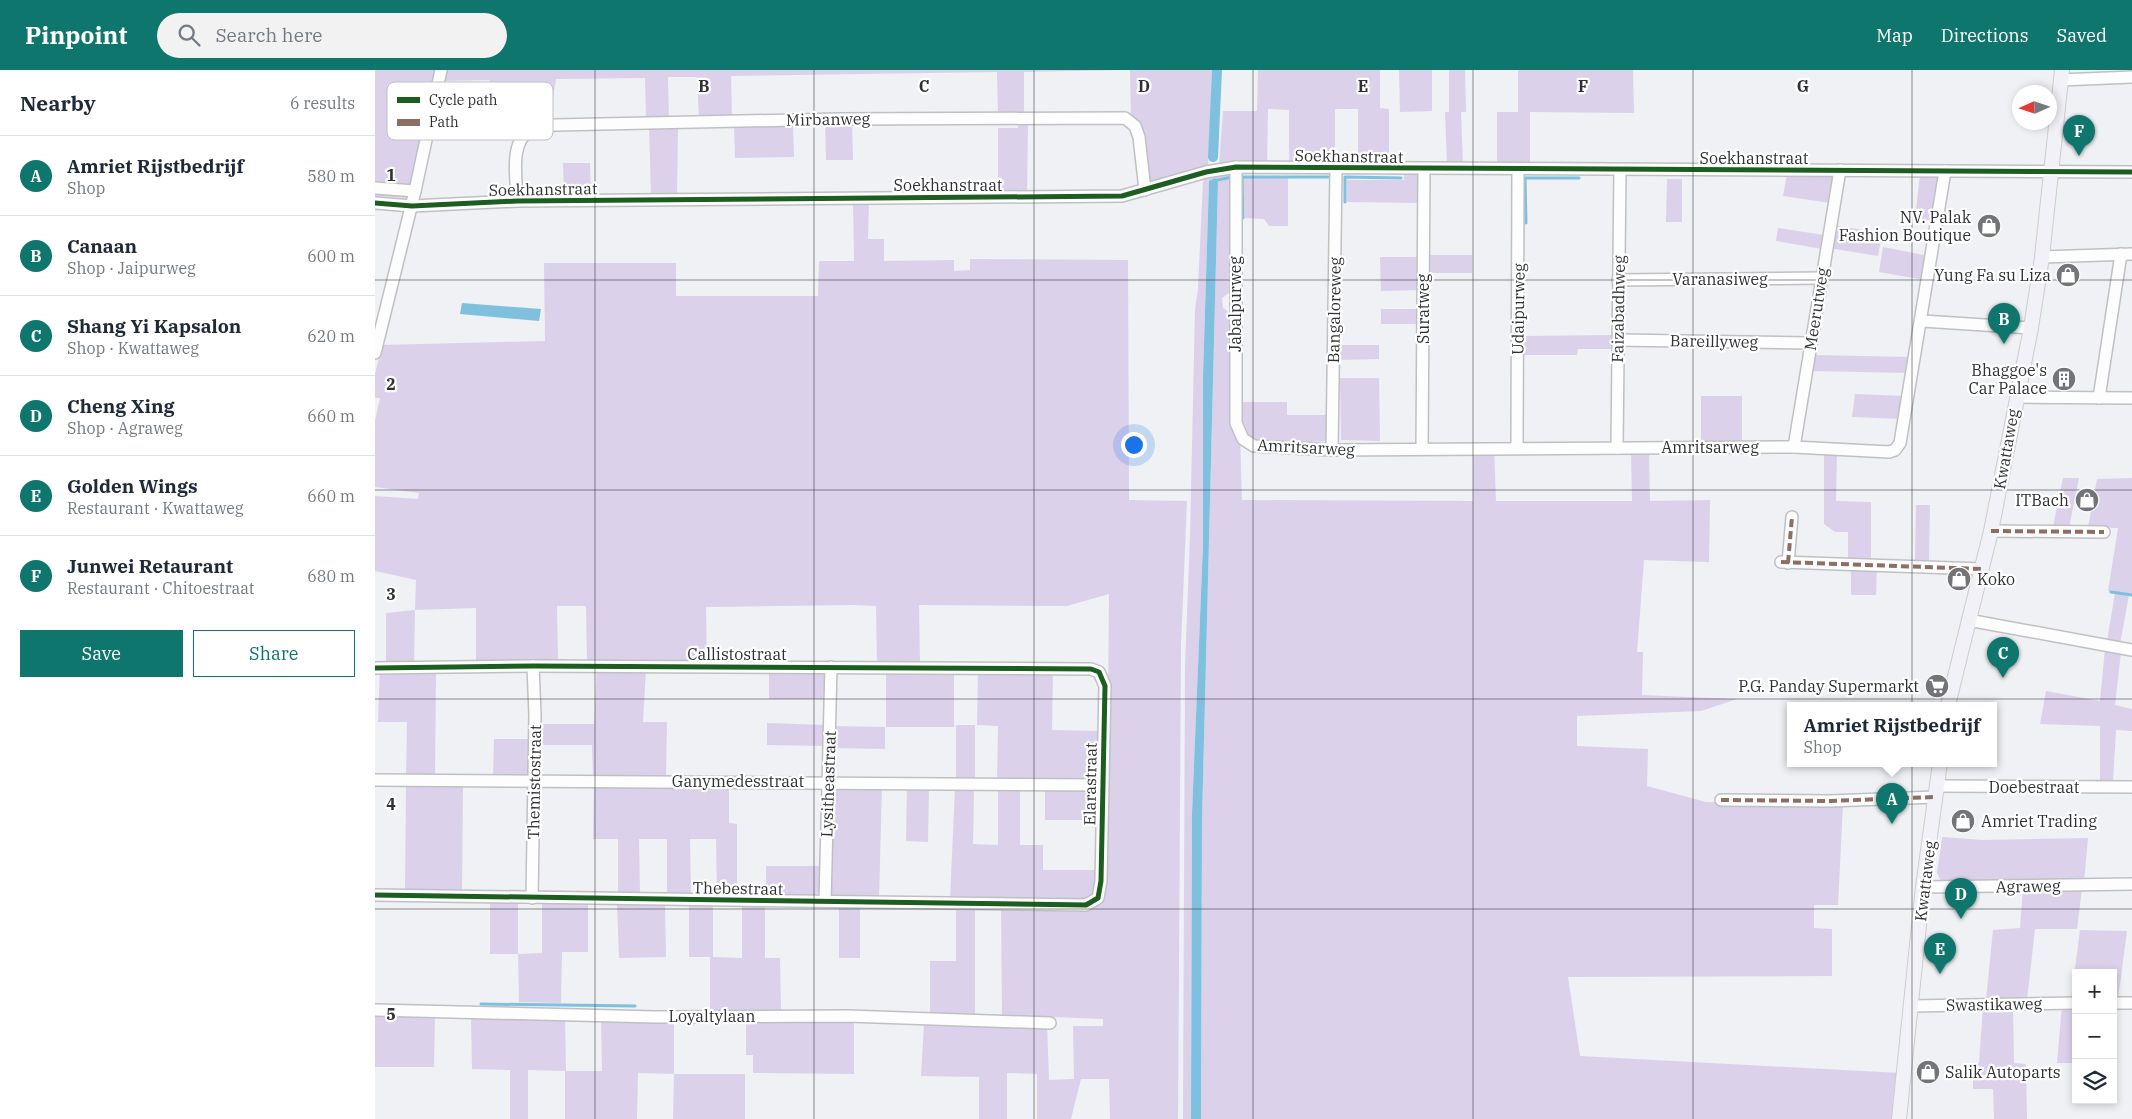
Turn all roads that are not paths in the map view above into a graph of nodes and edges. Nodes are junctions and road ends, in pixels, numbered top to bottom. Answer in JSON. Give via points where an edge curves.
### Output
{"nodes":[{"id":1,"x":2061,"y":75,"type":"edge"},
{"id":2,"x":2132,"y":76,"type":"edge"},
{"id":3,"x":553,"y":125,"type":"edge"},
{"id":4,"x":426,"y":140,"type":"edge"},
{"id":5,"x":520,"y":140,"type":"edge"},
{"id":6,"x":1231,"y":167,"type":"junction"},
{"id":7,"x":1336,"y":169,"type":"junction"},
{"id":8,"x":1424,"y":169,"type":"junction"},
{"id":9,"x":1518,"y":170,"type":"junction"},
{"id":10,"x":1620,"y":170,"type":"junction"},
{"id":11,"x":1840,"y":170,"type":"junction"},
{"id":12,"x":1945,"y":171,"type":"junction"},
{"id":13,"x":2051,"y":172,"type":"junction"},
{"id":14,"x":2132,"y":172,"type":"edge"},
{"id":15,"x":375,"y":188,"type":"edge"},
{"id":16,"x":399,"y":190,"type":"junction"},
{"id":17,"x":1145,"y":190,"type":"junction"},
{"id":18,"x":415,"y":191,"type":"junction"},
{"id":19,"x":517,"y":201,"type":"junction"},
{"id":20,"x":375,"y":204,"type":"edge"},
{"id":21,"x":398,"y":204,"type":"junction"},
{"id":22,"x":412,"y":206,"type":"junction"},
{"id":23,"x":2127,"y":254,"type":"edge"},
{"id":24,"x":2042,"y":257,"type":"junction"},
{"id":25,"x":1821,"y":278,"type":"junction"},
{"id":26,"x":1618,"y":280,"type":"junction"},
{"id":27,"x":1922,"y":320,"type":"junction"},
{"id":28,"x":2031,"y":328,"type":"junction"},
{"id":29,"x":1618,"y":340,"type":"junction"},
{"id":30,"x":1810,"y":343,"type":"junction"},
{"id":31,"x":375,"y":353,"type":"edge"},
{"id":32,"x":2016,"y":397,"type":"junction"},
{"id":33,"x":2099,"y":398,"type":"junction"},
{"id":34,"x":2132,"y":398,"type":"edge"},
{"id":35,"x":1243,"y":439,"type":"joint"},
{"id":36,"x":1795,"y":447,"type":"junction"},
{"id":37,"x":1517,"y":448,"type":"junction"},
{"id":38,"x":1617,"y":448,"type":"junction"},
{"id":39,"x":1422,"y":449,"type":"junction"},
{"id":40,"x":1332,"y":450,"type":"junction"},
{"id":41,"x":1791,"y":517,"type":"dead end"},
{"id":42,"x":1991,"y":531,"type":"junction"},
{"id":43,"x":2104,"y":532,"type":"dead end"},
{"id":44,"x":1982,"y":569,"type":"junction"},
{"id":45,"x":1968,"y":620,"type":"junction"},
{"id":46,"x":2132,"y":650,"type":"edge"},
{"id":47,"x":533,"y":666,"type":"junction"},
{"id":48,"x":831,"y":667,"type":"junction"},
{"id":49,"x":375,"y":668,"type":"edge"},
{"id":50,"x":1099,"y":672,"type":"joint"},
{"id":51,"x":1949,"y":702,"type":"edge"},
{"id":52,"x":1939,"y":767,"type":"edge"},
{"id":53,"x":375,"y":780,"type":"edge"},
{"id":54,"x":533,"y":780,"type":"junction"},
{"id":55,"x":827,"y":782,"type":"junction"},
{"id":56,"x":1101,"y":785,"type":"junction"},
{"id":57,"x":2132,"y":787,"type":"edge"},
{"id":58,"x":1936,"y":792,"type":"junction"},
{"id":59,"x":1721,"y":800,"type":"dead end"},
{"id":60,"x":2132,"y":884,"type":"edge"},
{"id":61,"x":1923,"y":887,"type":"junction"},
{"id":62,"x":375,"y":895,"type":"edge"},
{"id":63,"x":532,"y":898,"type":"junction"},
{"id":64,"x":1098,"y":898,"type":"joint"},
{"id":65,"x":825,"y":901,"type":"junction"},
{"id":66,"x":2072,"y":1003,"type":"edge"},
{"id":67,"x":2117,"y":1003,"type":"edge"},
{"id":68,"x":2132,"y":1003,"type":"edge"},
{"id":69,"x":1912,"y":1006,"type":"junction"},
{"id":70,"x":375,"y":1010,"type":"edge"},
{"id":71,"x":1050,"y":1023,"type":"dead end"},
{"id":72,"x":1899,"y":1119,"type":"edge"}],
"edges":[{"from":1,"to":2,"type":"street"},
{"from":1,"to":13,"type":"main road","name":"Kwattaweg"},
{"from":3,"to":17,"type":"street","name":"Mirbanweg","via":[[839,119],[1125,118],[1135,126],[1139,136]]},
{"from":4,"to":18,"type":"street"},
{"from":5,"to":19,"type":"street","name":"Mirbanweg","via":[[517,147]]},
{"from":6,"to":7,"type":"street","name":"Soekhanstraat"},
{"from":6,"to":17,"type":"street","name":"Soekhanstraat"},
{"from":6,"to":35,"type":"street","name":"Jabalpurweg","via":[[1236,423]]},
{"from":7,"to":8,"type":"street","name":"Soekhanstraat"},
{"from":7,"to":40,"type":"street","name":"Bangaloreweg"},
{"from":8,"to":9,"type":"street","name":"Soekhanstraat"},
{"from":8,"to":39,"type":"street","name":"Suratweg"},
{"from":9,"to":10,"type":"street","name":"Soekhanstraat"},
{"from":9,"to":37,"type":"street","name":"Udaipurweg"},
{"from":10,"to":11,"type":"street","name":"Soekhanstraat"},
{"from":10,"to":26,"type":"street","name":"Faizabadhweg"},
{"from":11,"to":12,"type":"street","name":"Soekhanstraat"},
{"from":11,"to":25,"type":"street","name":"Meerutweg"},
{"from":12,"to":13,"type":"street","name":"Soekhanstraat"},
{"from":12,"to":27,"type":"street","name":"Amritsarweg"},
{"from":13,"to":14,"type":"street","name":"Soekhanstraat"},
{"from":13,"to":24,"type":"main road","name":"Kwattaweg"},
{"from":15,"to":16,"type":"street"},
{"from":16,"to":18,"type":"street"},
{"from":16,"to":21,"type":"street"},
{"from":17,"to":19,"type":"street","name":"Soekhanstraat","via":[[1122,196],[1094,197]]},
{"from":18,"to":22,"type":"street"},
{"from":19,"to":22,"type":"street","name":"Soekhanstraat"},
{"from":20,"to":21,"type":"street","name":"Soekhanstraat"},
{"from":21,"to":22,"type":"street","name":"Soekhanstraat"},
{"from":22,"to":31,"type":"street"},
{"from":23,"to":24,"type":"street"},
{"from":23,"to":33,"type":"street"},
{"from":24,"to":28,"type":"main road","name":"Kwattaweg"},
{"from":25,"to":26,"type":"street","name":"Varanasiweg"},
{"from":25,"to":30,"type":"street","name":"Meerutweg"},
{"from":26,"to":29,"type":"street","name":"Faizabadhweg"},
{"from":27,"to":28,"type":"street"},
{"from":27,"to":36,"type":"street","name":"Amritsarweg","via":[[1900,443],[1895,450]]},
{"from":28,"to":32,"type":"main road","name":"Kwattaweg"},
{"from":29,"to":30,"type":"street","name":"Bareillyweg"},
{"from":29,"to":38,"type":"street","name":"Faizabadhweg"},
{"from":30,"to":36,"type":"street","name":"Meerutweg"},
{"from":32,"to":33,"type":"street"},
{"from":32,"to":42,"type":"main road","name":"Kwattaweg"},
{"from":33,"to":34,"type":"street"},
{"from":35,"to":40,"type":"street","name":"Amritsarweg","via":[[1254,446]]},
{"from":36,"to":38,"type":"street","name":"Amritsarweg"},
{"from":37,"to":38,"type":"street","name":"Amritsarweg"},
{"from":37,"to":39,"type":"street","name":"Amritsarweg"},
{"from":39,"to":40,"type":"street","name":"Amritsarweg"},
{"from":41,"to":44,"type":"street","via":[[1785,562]]},
{"from":42,"to":43,"type":"street"},
{"from":42,"to":44,"type":"main road","name":"Kwattaweg"},
{"from":44,"to":45,"type":"main road","name":"Kwattaweg"},
{"from":45,"to":46,"type":"street"},
{"from":45,"to":51,"type":"main road","name":"Kwattaweg"},
{"from":47,"to":48,"type":"street","name":"Callistostraat"},
{"from":47,"to":49,"type":"street","name":"Callistostraat"},
{"from":47,"to":54,"type":"street","name":"Themistostraat"},
{"from":48,"to":50,"type":"street","name":"Callistostraat","via":[[1091,669]]},
{"from":48,"to":55,"type":"street","name":"Lysitheastraat"},
{"from":50,"to":56,"type":"street","name":"Elarastraat","via":[[1105,686]]},
{"from":52,"to":58,"type":"main road","name":"Kwattaweg"},
{"from":53,"to":54,"type":"street","name":"Ganymedesstraat"},
{"from":54,"to":55,"type":"street","name":"Ganymedesstraat"},
{"from":54,"to":63,"type":"street","name":"Themistostraat"},
{"from":55,"to":56,"type":"street","name":"Ganymedesstraat"},
{"from":55,"to":65,"type":"street","name":"Lysitheastraat"},
{"from":56,"to":64,"type":"street","name":"Elarastraat","via":[[1101,881]]},
{"from":57,"to":58,"type":"street","name":"Doebestraat"},
{"from":58,"to":59,"type":"street","name":"Doebestraat","via":[[1830,801]]},
{"from":58,"to":61,"type":"main road","name":"Kwattaweg"},
{"from":60,"to":61,"type":"street","name":"Agraweg"},
{"from":61,"to":69,"type":"main road","name":"Kwattaweg"},
{"from":62,"to":63,"type":"street","name":"Thebestraat"},
{"from":63,"to":65,"type":"street","name":"Thebestraat"},
{"from":64,"to":65,"type":"street","name":"Thebestraat","via":[[1086,905]]},
{"from":66,"to":69,"type":"street","name":"Swastikaweg"},
{"from":67,"to":68,"type":"street"},
{"from":69,"to":72,"type":"main road","name":"Kwattaweg"},
{"from":70,"to":71,"type":"street","name":"Loyaltylaan","via":[[655,1017],[848,1016]]}]}
